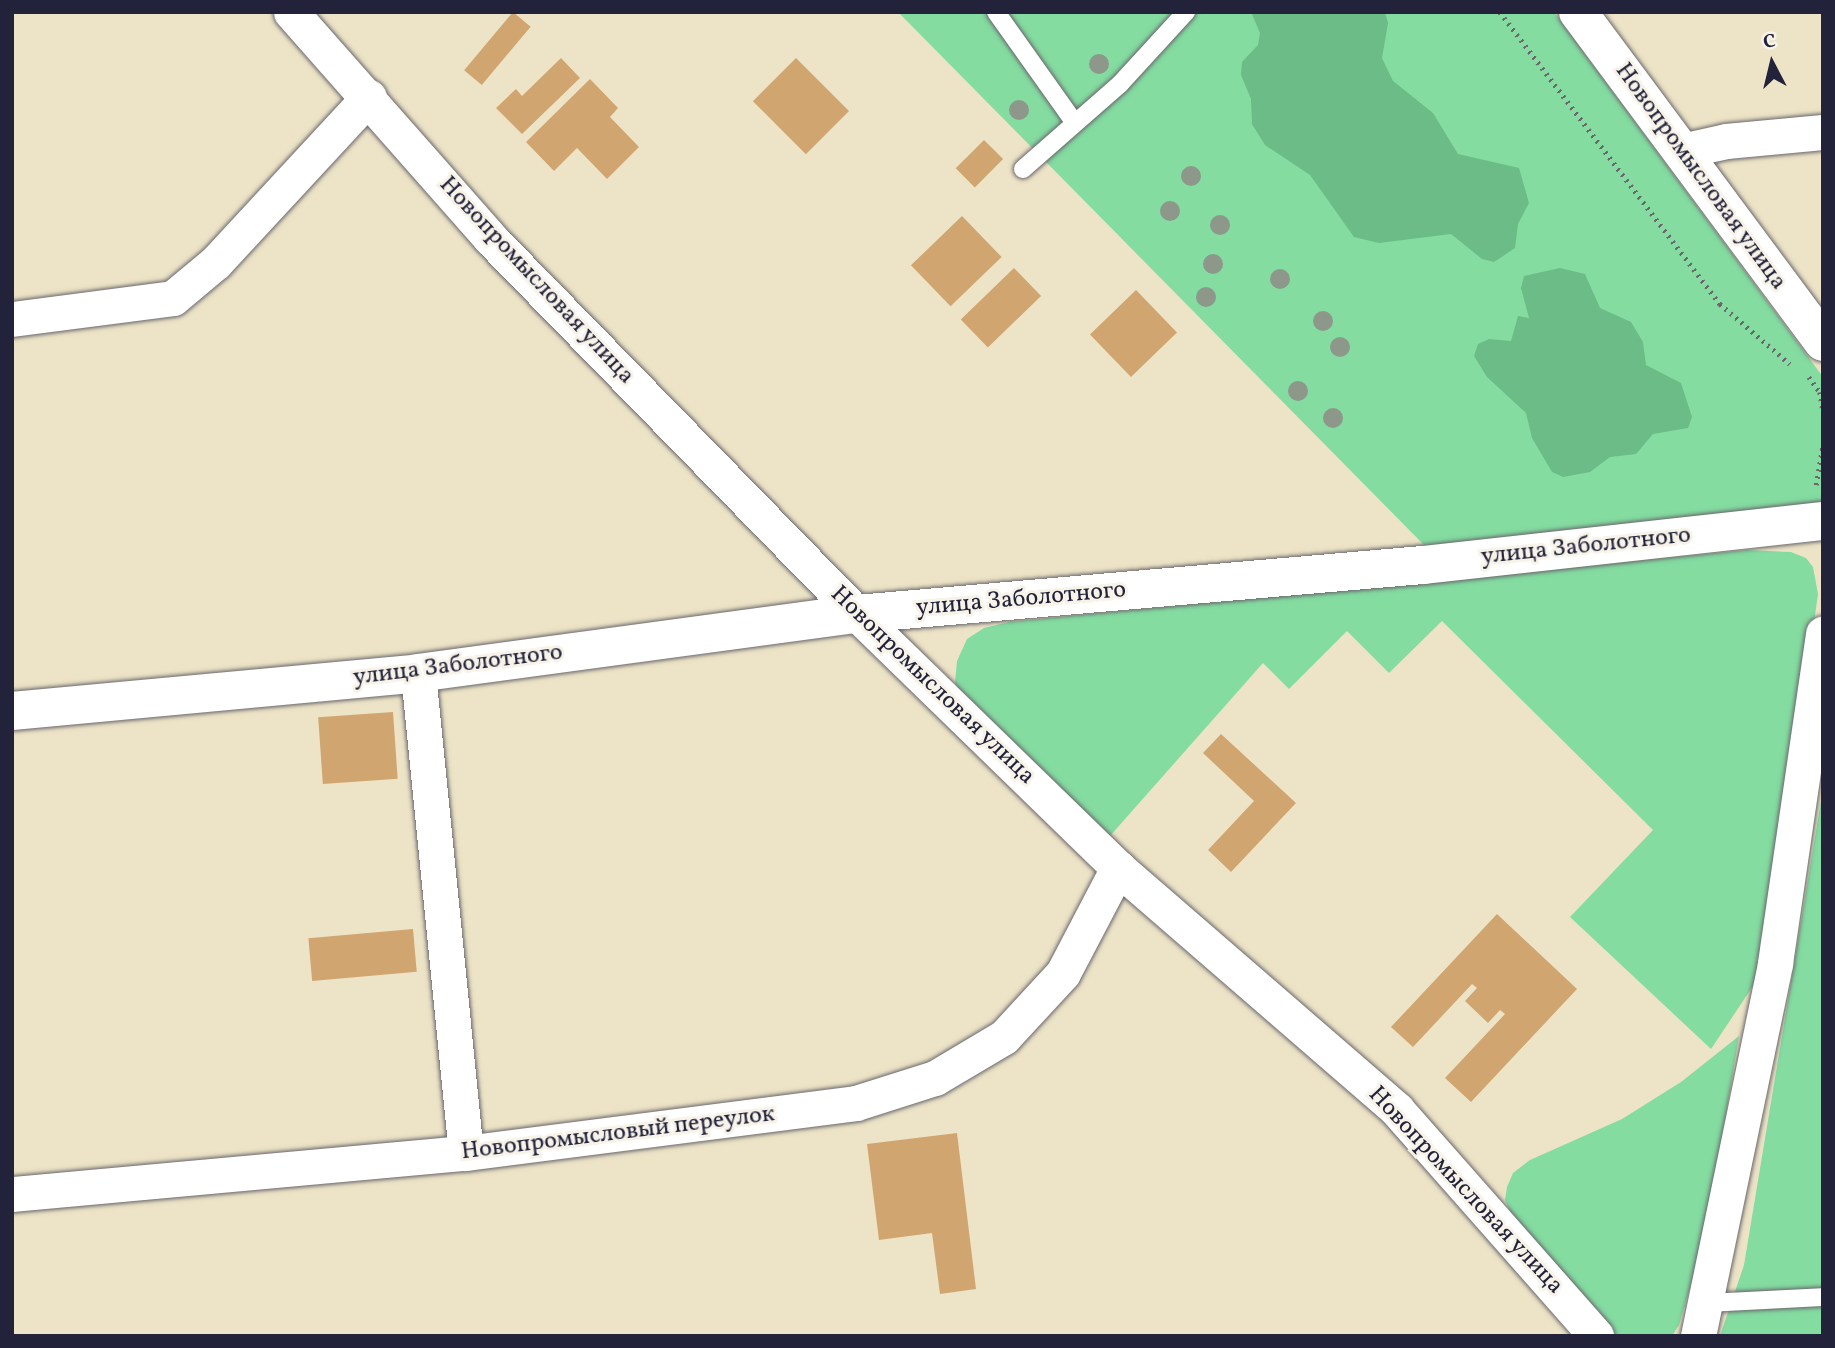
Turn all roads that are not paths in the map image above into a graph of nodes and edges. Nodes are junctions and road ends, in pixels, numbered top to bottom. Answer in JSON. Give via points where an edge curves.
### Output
{"nodes":[{"id":1,"x":290,"y":12,"type":"edge"},
{"id":2,"x":996,"y":12,"type":"edge"},
{"id":3,"x":1186,"y":12,"type":"edge"},
{"id":4,"x":1578,"y":12,"type":"edge"},
{"id":5,"x":369,"y":97,"type":"junction"},
{"id":6,"x":1075,"y":122,"type":"junction"},
{"id":7,"x":1823,"y":132,"type":"edge"},
{"id":8,"x":1681,"y":151,"type":"junction"},
{"id":9,"x":1023,"y":169,"type":"dead end"},
{"id":10,"x":12,"y":319,"type":"edge"},
{"id":11,"x":1823,"y":342,"type":"edge"},
{"id":12,"x":1819,"y":506,"type":"edge"},
{"id":13,"x":857,"y":614,"type":"junction"},
{"id":14,"x":1823,"y":633,"type":"edge"},
{"id":15,"x":418,"y":673,"type":"junction"},
{"id":16,"x":12,"y":711,"type":"edge"},
{"id":17,"x":1118,"y":868,"type":"junction"},
{"id":18,"x":466,"y":1153,"type":"junction"},
{"id":19,"x":12,"y":1194,"type":"edge"},
{"id":20,"x":1823,"y":1297,"type":"edge"},
{"id":21,"x":1702,"y":1319,"type":"edge"},
{"id":22,"x":1597,"y":1336,"type":"edge"}],
"edges":[{"from":1,"to":5,"type":"street","name":"Новопромысловая улица"},
{"from":2,"to":6,"type":"lane"},
{"from":3,"to":6,"type":"lane","via":[[1120,84]]},
{"from":4,"to":8,"type":"street","name":"Новопромысловая улица"},
{"from":5,"to":10,"type":"street","via":[[216,262],[173,298]]},
{"from":5,"to":13,"type":"street","name":"Новопромысловая улица","via":[[491,238]]},
{"from":6,"to":9,"type":"lane"},
{"from":7,"to":8,"type":"street","via":[[1726,141]]},
{"from":8,"to":11,"type":"street","name":"Новопромысловая улица"},
{"from":12,"to":13,"type":"street","name":"улица Заболотного","via":[[1423,565]]},
{"from":13,"to":15,"type":"street","name":"улица Заболотного"},
{"from":13,"to":17,"type":"street","name":"Новопромысловая улица"},
{"from":14,"to":21,"type":"street","via":[[1776,963]]},
{"from":15,"to":16,"type":"street","name":"улица Заболотного"},
{"from":15,"to":18,"type":"street"},
{"from":17,"to":18,"type":"street","name":"Новопромысловый переулок","via":[[1063,973],[1003,1037],[935,1078],[856,1103]]},
{"from":17,"to":22,"type":"street","name":"Новопромысловая улица","via":[[1397,1110]]},
{"from":18,"to":19,"type":"street","name":"Новопромысловый переулок"},
{"from":20,"to":21,"type":"lane"}]}
